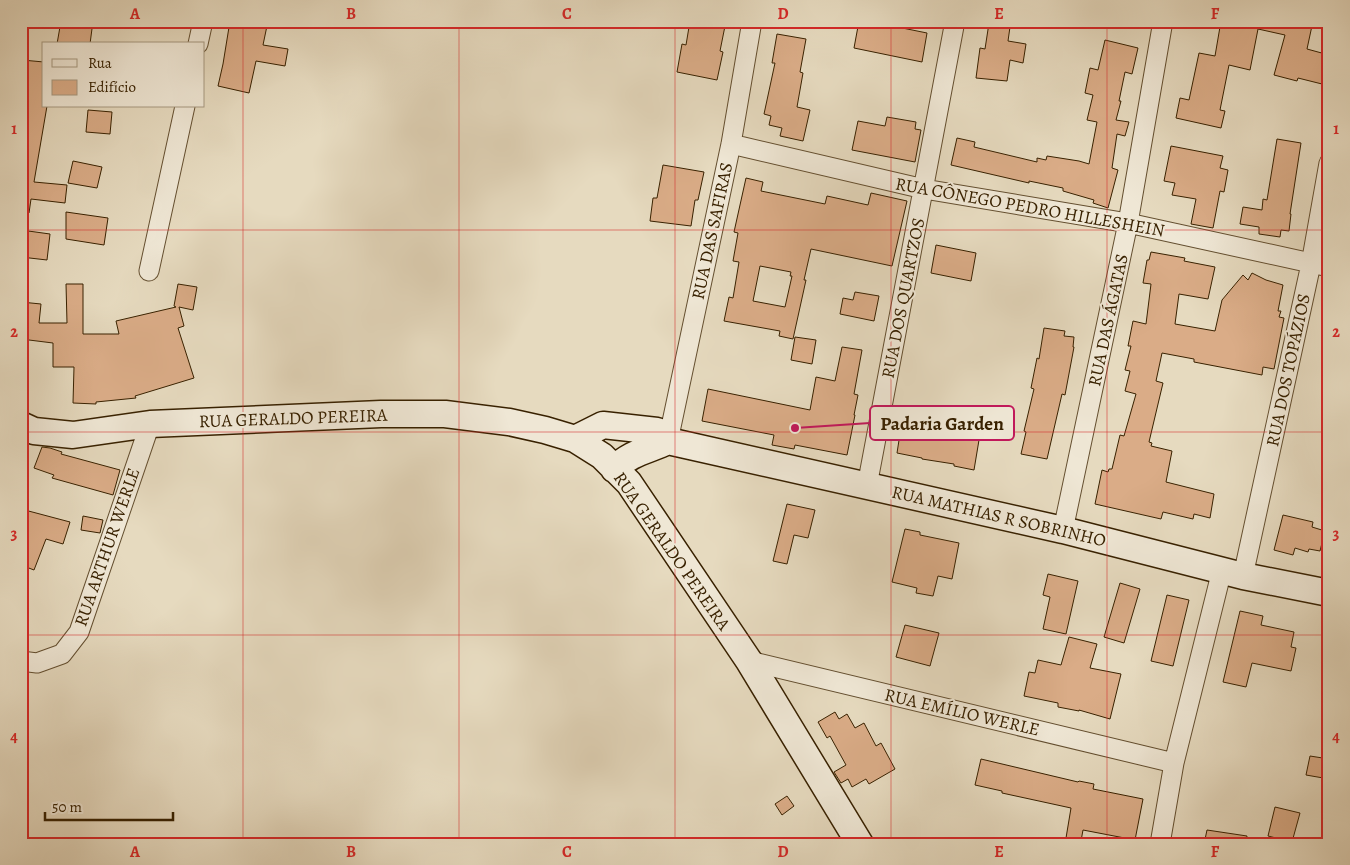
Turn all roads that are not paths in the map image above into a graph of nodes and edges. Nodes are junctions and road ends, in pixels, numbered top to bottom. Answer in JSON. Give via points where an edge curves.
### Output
{"nodes":[{"id":1,"x":203,"y":21,"type":"edge"},
{"id":2,"x":752,"y":21,"type":"edge"},
{"id":3,"x":955,"y":21,"type":"edge"},
{"id":4,"x":1163,"y":21,"type":"edge"},
{"id":5,"x":198,"y":42,"type":"edge"},
{"id":6,"x":185,"y":108,"type":"edge"},
{"id":7,"x":731,"y":144,"type":"junction"},
{"id":8,"x":1329,"y":163,"type":"edge"},
{"id":9,"x":924,"y":189,"type":"junction"},
{"id":10,"x":1128,"y":223,"type":"junction"},
{"id":11,"x":1320,"y":266,"type":"edge"},
{"id":12,"x":149,"y":271,"type":"dead end"},
{"id":13,"x":150,"y":424,"type":"junction"},
{"id":14,"x":21,"y":425,"type":"edge"},
{"id":15,"x":575,"y":439,"type":"junction"},
{"id":16,"x":668,"y":441,"type":"junction"},
{"id":17,"x":614,"y":468,"type":"junction"},
{"id":18,"x":867,"y":486,"type":"junction"},
{"id":19,"x":1063,"y":530,"type":"junction"},
{"id":20,"x":1232,"y":573,"type":"junction"},
{"id":21,"x":1329,"y":593,"type":"edge"},
{"id":22,"x":21,"y":661,"type":"edge"},
{"id":23,"x":749,"y":661,"type":"junction"},
{"id":24,"x":1174,"y":763,"type":"junction"},
{"id":25,"x":860,"y":844,"type":"edge"},
{"id":26,"x":1160,"y":844,"type":"edge"}],
"edges":[{"from":1,"to":5,"type":"street"},
{"from":2,"to":7,"type":"street","name":"RUA DAS SAFIRAS"},
{"from":3,"to":9,"type":"street","name":"RUA DOS QUARTZOS"},
{"from":4,"to":10,"type":"street","name":"RUA DAS ÁGATAS"},
{"from":6,"to":12,"type":"street"},
{"from":7,"to":9,"type":"street","name":"RUA CÔNEGO PEDRO HILLESHEIN"},
{"from":7,"to":16,"type":"street","name":"RUA DAS SAFIRAS"},
{"from":8,"to":11,"type":"street","name":"RUA DOS TOPÁZIOS"},
{"from":9,"to":10,"type":"street","name":"RUA CÔNEGO PEDRO HILLESHEIN"},
{"from":9,"to":18,"type":"street","name":"RUA DOS QUARTZOS"},
{"from":10,"to":11,"type":"street","name":"RUA CÔNEGO PEDRO HILLESHEIN"},
{"from":10,"to":19,"type":"street","name":"RUA DAS ÁGATAS"},
{"from":11,"to":20,"type":"street","name":"RUA DOS TOPÁZIOS"},
{"from":13,"to":14,"type":"main road","name":"RUA GERALDO PEREIRA","via":[[73,435],[34,431]]},
{"from":13,"to":15,"type":"main road","name":"RUA GERALDO PEREIRA","via":[[445,414],[509,422]]},
{"from":13,"to":22,"type":"street","name":"RUA ARTHUR WERLE","via":[[79,632],[62,654],[37,663]]},
{"from":15,"to":16,"type":"main road","name":"RUA MATHIAS R SOBRINHO","via":[[603,426],[656,432]]},
{"from":15,"to":17,"type":"main road","name":"RUA GERALDO PEREIRA"},
{"from":16,"to":17,"type":"main road","via":[[630,456]]},
{"from":16,"to":18,"type":"main road","name":"RUA MATHIAS R SOBRINHO"},
{"from":17,"to":23,"type":"main road","name":"RUA GERALDO PEREIRA","via":[[629,483]]},
{"from":18,"to":19,"type":"main road","name":"RUA MATHIAS R SOBRINHO"},
{"from":19,"to":20,"type":"main road","name":"RUA MATHIAS R SOBRINHO"},
{"from":20,"to":21,"type":"main road","name":"RUA MATHIAS R SOBRINHO"},
{"from":20,"to":24,"type":"street","name":"RUA DOS TOPÁZIOS"},
{"from":23,"to":24,"type":"street","name":"RUA EMÍLIO WERLE"},
{"from":23,"to":25,"type":"main road","name":"RUA GERALDO PEREIRA"},
{"from":24,"to":26,"type":"street","name":"RUA DOS TOPÁZIOS"}]}
